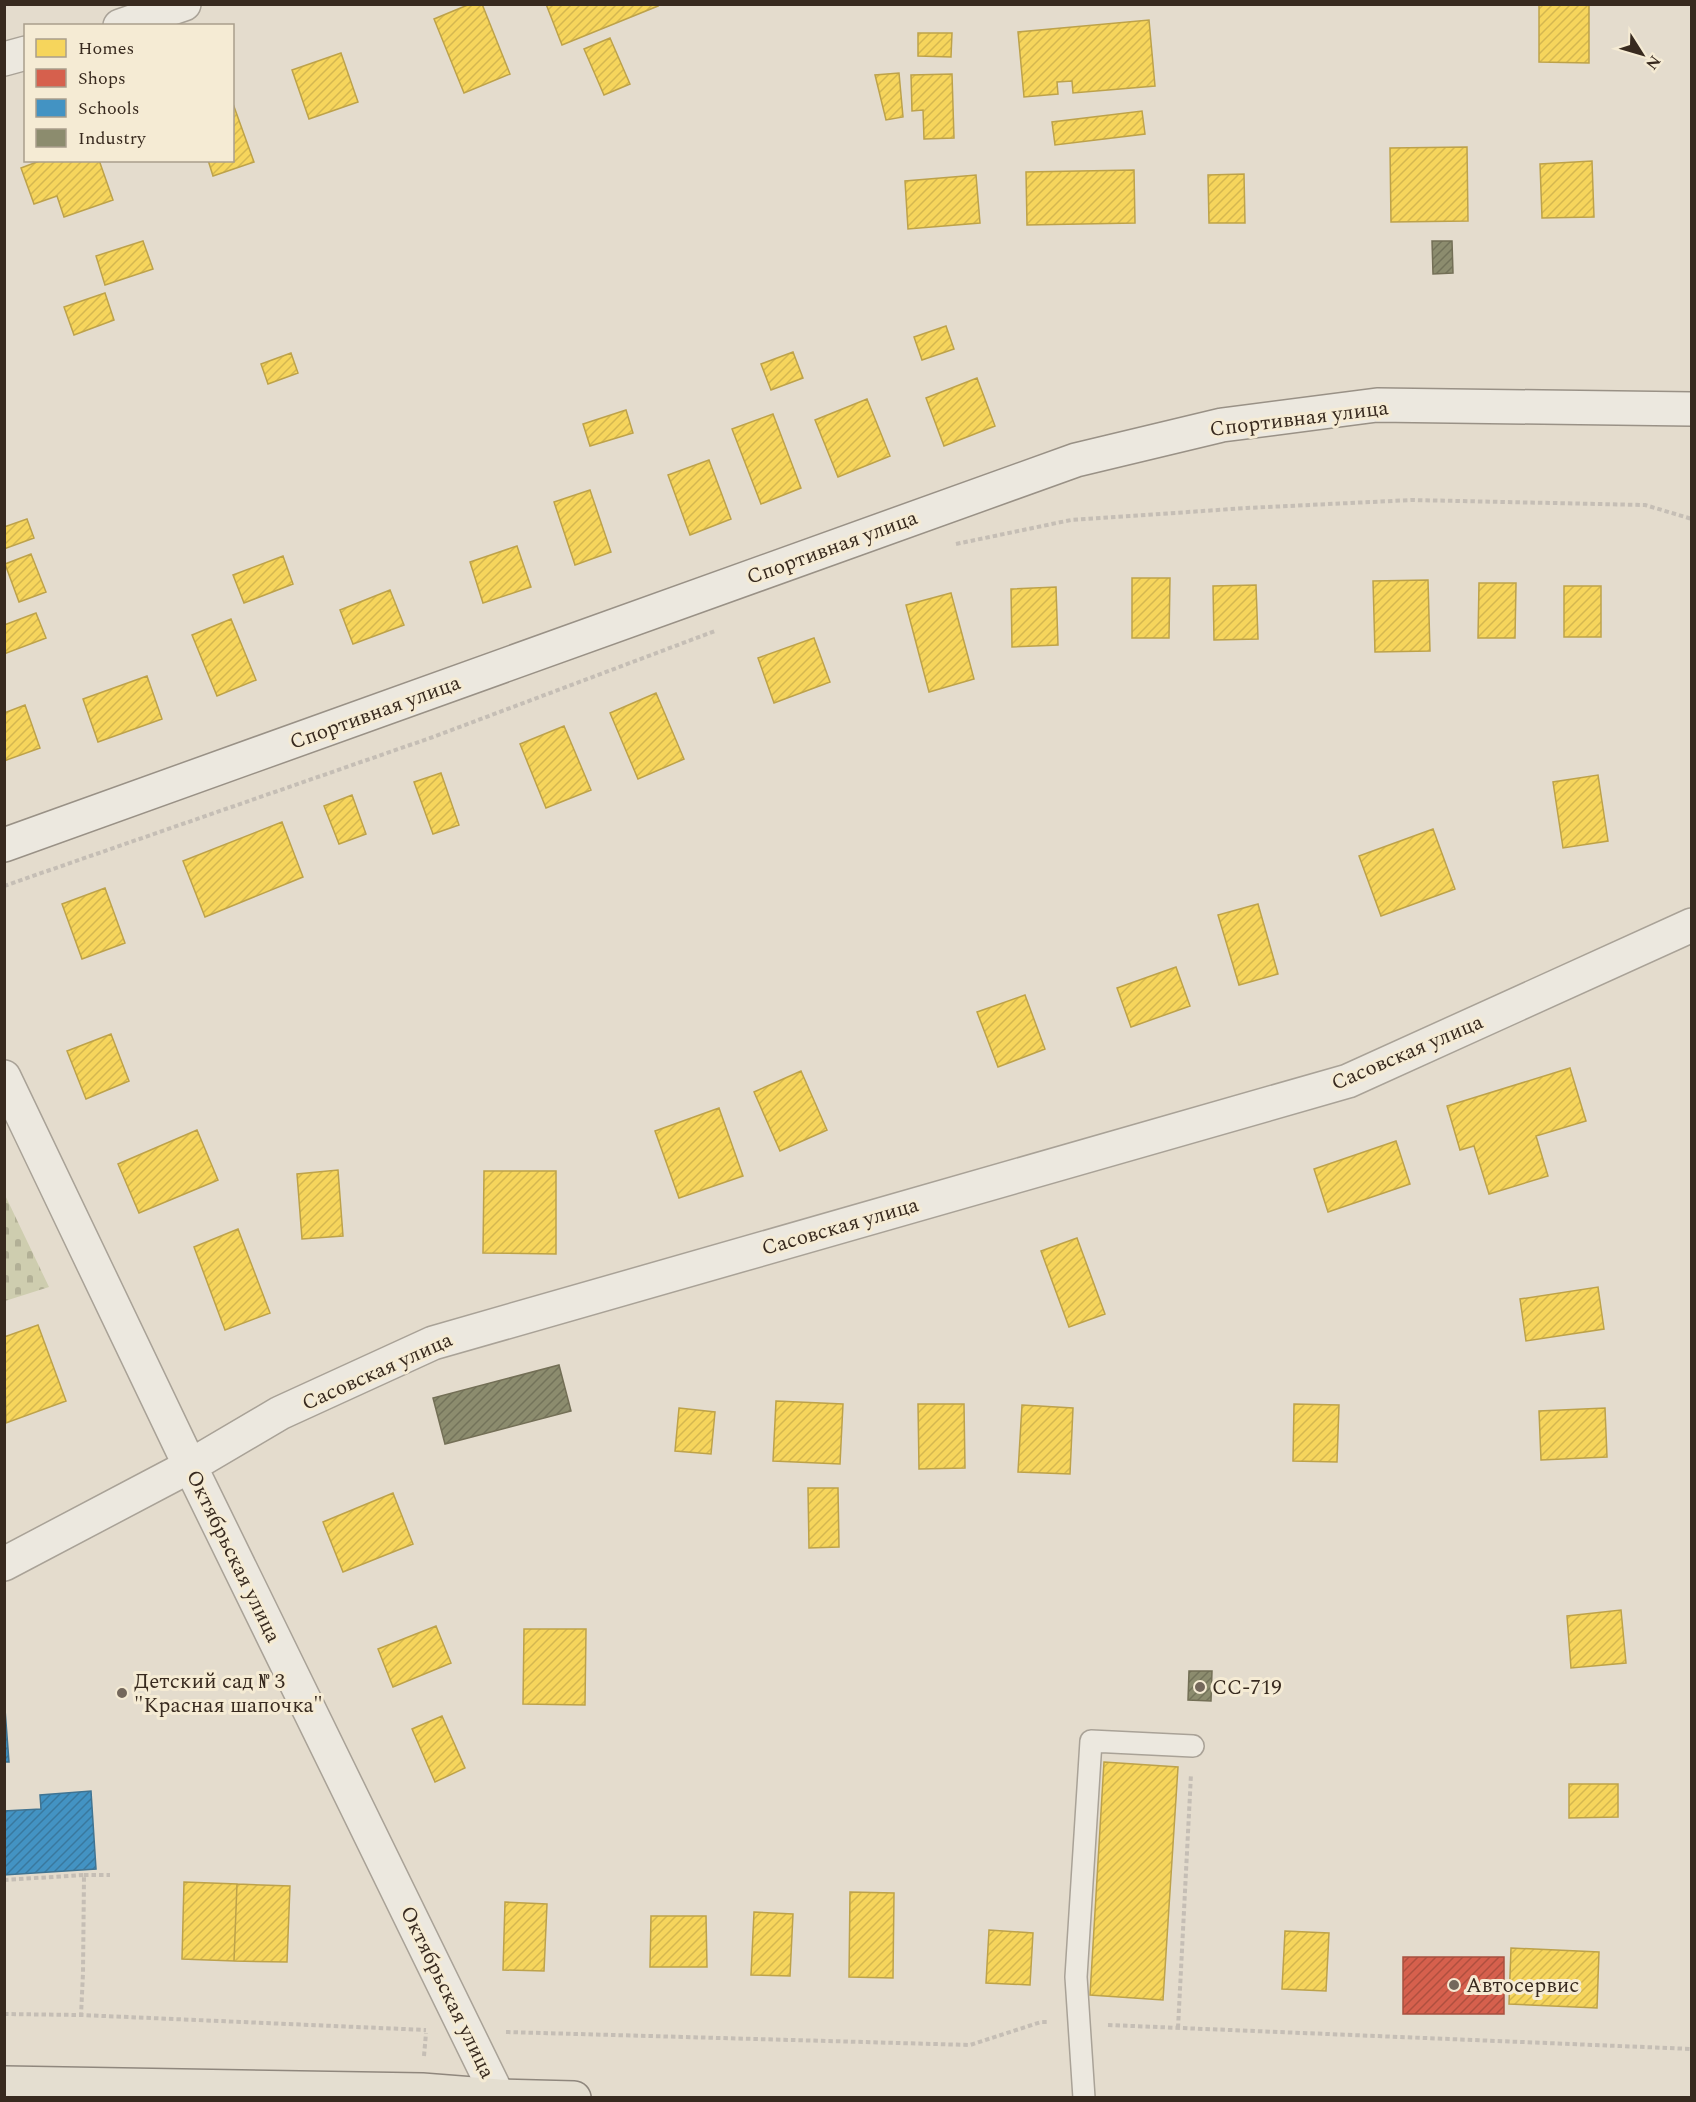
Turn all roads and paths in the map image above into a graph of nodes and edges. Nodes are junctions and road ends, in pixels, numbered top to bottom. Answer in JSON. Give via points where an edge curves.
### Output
{"nodes":[{"id":1,"x":184,"y":4,"type":"edge"},
{"id":2,"x":126,"y":24,"type":"edge"},
{"id":3,"x":24,"y":54,"type":"edge"},
{"id":4,"x":4,"y":59,"type":"edge"},
{"id":5,"x":1692,"y":409,"type":"edge"},
{"id":6,"x":1692,"y":519,"type":"edge"},
{"id":7,"x":948,"y":546,"type":"dead end"},
{"id":8,"x":720,"y":628,"type":"dead end"},
{"id":9,"x":4,"y":845,"type":"edge"},
{"id":10,"x":4,"y":886,"type":"edge"},
{"id":11,"x":1692,"y":925,"type":"edge"},
{"id":12,"x":4,"y":1077,"type":"edge"},
{"id":13,"x":190,"y":1466,"type":"junction"},
{"id":14,"x":4,"y":1564,"type":"edge"},
{"id":15,"x":1192,"y":1746,"type":"joint"},
{"id":16,"x":84,"y":1875,"type":"junction"},
{"id":17,"x":110,"y":1875,"type":"dead end"},
{"id":18,"x":4,"y":1880,"type":"edge"},
{"id":19,"x":4,"y":2014,"type":"edge"},
{"id":20,"x":81,"y":2015,"type":"junction"},
{"id":21,"x":1079,"y":2024,"type":"junction"},
{"id":22,"x":1178,"y":2028,"type":"junction"},
{"id":23,"x":467,"y":2031,"type":"junction"},
{"id":24,"x":1692,"y":2049,"type":"edge"},
{"id":25,"x":4,"y":2083,"type":"edge"},
{"id":26,"x":499,"y":2097,"type":"edge"},
{"id":27,"x":574,"y":2097,"type":"edge"},
{"id":28,"x":1084,"y":2097,"type":"edge"}],
"edges":[{"from":1,"to":2,"type":"street"},
{"from":3,"to":4,"type":"street"},
{"from":5,"to":9,"type":"street","name":"Спортивная улица","via":[[1377,405],[1222,425],[1076,460]]},
{"from":6,"to":7,"type":"path","via":[[1645,505],[1412,500],[1071,520]]},
{"from":8,"to":10,"type":"path","via":[[434,737]]},
{"from":11,"to":13,"type":"street","name":"Сасовская улица","via":[[1348,1082],[433,1343],[280,1413]]},
{"from":12,"to":13,"type":"street","name":"Октябрьская улица"},
{"from":13,"to":14,"type":"street","name":"Сасовская улица"},
{"from":13,"to":23,"type":"street","name":"Октябрьская улица"},
{"from":15,"to":21,"type":"lane","via":[[1091,1741],[1076,1977]]},
{"from":15,"to":22,"type":"path"},
{"from":16,"to":17,"type":"path"},
{"from":16,"to":18,"type":"path"},
{"from":16,"to":20,"type":"path"},
{"from":19,"to":20,"type":"path"},
{"from":20,"to":23,"type":"path"},
{"from":21,"to":22,"type":"path"},
{"from":21,"to":23,"type":"path","via":[[1041,2022],[970,2045]]},
{"from":21,"to":28,"type":"lane"},
{"from":22,"to":24,"type":"path"},
{"from":23,"to":26,"type":"street","name":"Октябрьская улица"},
{"from":25,"to":26,"type":"main road","via":[[422,2090]]},
{"from":26,"to":27,"type":"main road"}]}
